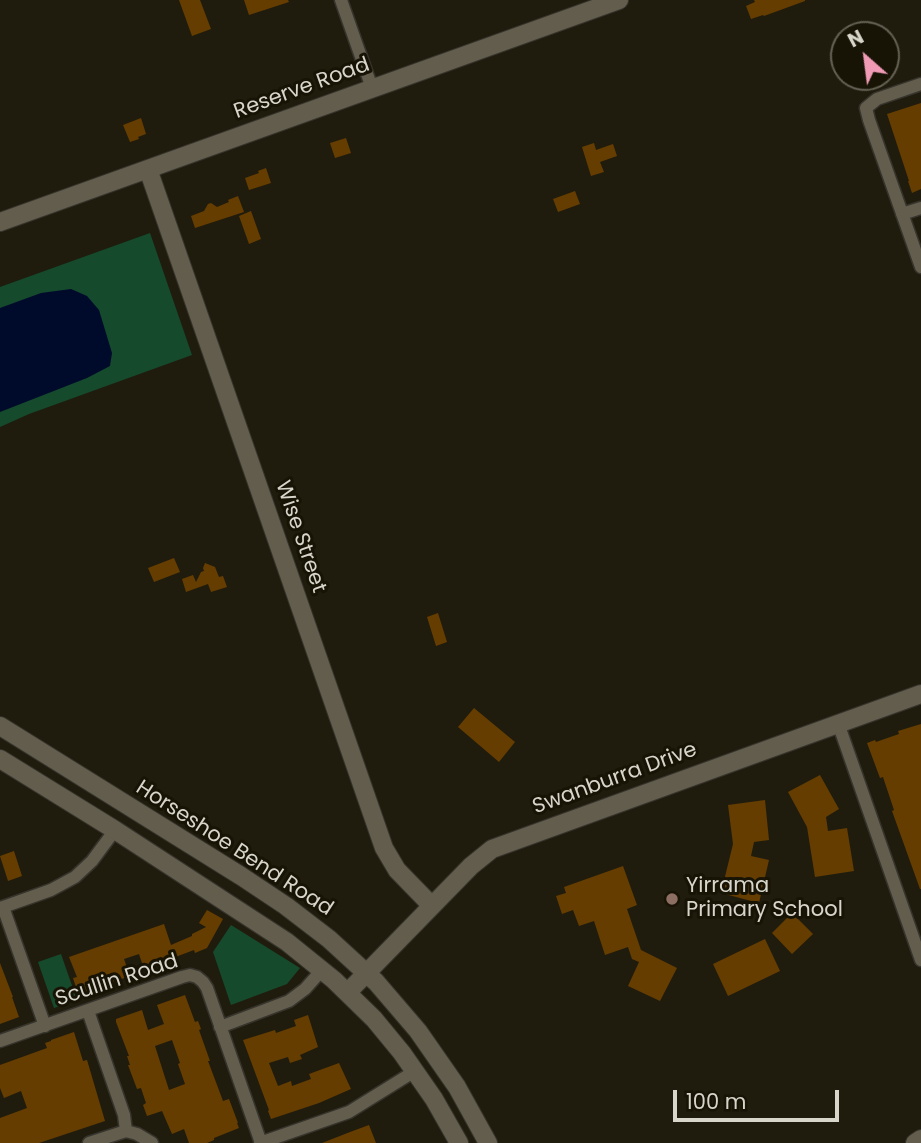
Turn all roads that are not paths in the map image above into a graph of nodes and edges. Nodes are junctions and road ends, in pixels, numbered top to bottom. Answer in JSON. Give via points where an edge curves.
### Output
{"nodes":[{"id":1,"x":341,"y":0,"type":"edge"},
{"id":2,"x":618,"y":0,"type":"edge"},
{"id":3,"x":921,"y":84,"type":"edge"},
{"id":4,"x":372,"y":88,"type":"junction"},
{"id":5,"x":148,"y":169,"type":"junction"},
{"id":6,"x":921,"y":208,"type":"edge"},
{"id":7,"x":902,"y":214,"type":"junction"},
{"id":8,"x":0,"y":222,"type":"edge"},
{"id":9,"x":921,"y":267,"type":"edge"},
{"id":10,"x":921,"y":694,"type":"edge"},
{"id":11,"x":838,"y":723,"type":"junction"},
{"id":12,"x":0,"y":726,"type":"edge"},
{"id":13,"x":0,"y":759,"type":"edge"},
{"id":14,"x":130,"y":807,"type":"junction"},
{"id":15,"x":115,"y":830,"type":"junction"},
{"id":16,"x":432,"y":905,"type":"junction"},
{"id":17,"x":1,"y":908,"type":"edge"},
{"id":18,"x":921,"y":960,"type":"edge"},
{"id":19,"x":322,"y":970,"type":"junction"},
{"id":20,"x":366,"y":973,"type":"junction"},
{"id":21,"x":348,"y":992,"type":"junction"},
{"id":22,"x":88,"y":1010,"type":"junction"},
{"id":23,"x":45,"y":1026,"type":"junction"},
{"id":24,"x":220,"y":1027,"type":"junction"},
{"id":25,"x":0,"y":1041,"type":"edge"},
{"id":26,"x":437,"y":1056,"type":"junction"},
{"id":27,"x":415,"y":1071,"type":"junction"},
{"id":28,"x":126,"y":1131,"type":"junction"},
{"id":29,"x":921,"y":1140,"type":"edge"},
{"id":30,"x":89,"y":1143,"type":"edge"},
{"id":31,"x":152,"y":1143,"type":"edge"},
{"id":32,"x":260,"y":1143,"type":"edge"},
{"id":33,"x":459,"y":1143,"type":"edge"},
{"id":34,"x":488,"y":1143,"type":"edge"},
{"id":35,"x":914,"y":1143,"type":"edge"}],
"edges":[{"from":1,"to":4,"type":"street"},
{"from":2,"to":4,"type":"street","name":"Reserve Road"},
{"from":3,"to":7,"type":"street","via":[[866,107]]},
{"from":4,"to":5,"type":"street","name":"Reserve Road"},
{"from":5,"to":8,"type":"street","name":"Reserve Road"},
{"from":5,"to":16,"type":"street","name":"Wise Street","via":[[384,848],[397,870]]},
{"from":6,"to":7,"type":"street"},
{"from":7,"to":9,"type":"street"},
{"from":10,"to":11,"type":"street","name":"Swanburra Drive"},
{"from":11,"to":16,"type":"street","name":"Swanburra Drive","via":[[500,845],[478,859]]},
{"from":11,"to":18,"type":"street"},
{"from":12,"to":14,"type":"street","name":"Horseshoe Bend Road"},
{"from":13,"to":15,"type":"street"},
{"from":14,"to":15,"type":"street"},
{"from":14,"to":20,"type":"street","name":"Horseshoe Bend Road","via":[[286,906]]},
{"from":15,"to":17,"type":"street","via":[[75,877]]},
{"from":15,"to":19,"type":"street","via":[[287,942]]},
{"from":16,"to":20,"type":"street","name":"Swanburra Drive"},
{"from":17,"to":23,"type":"street"},
{"from":19,"to":21,"type":"street"},
{"from":19,"to":24,"type":"street","via":[[289,1001]]},
{"from":20,"to":21,"type":"street","name":"Swanburra Drive"},
{"from":20,"to":26,"type":"street","name":"Horseshoe Bend Road"},
{"from":21,"to":27,"type":"street"},
{"from":22,"to":23,"type":"street","name":"Scullin Road"},
{"from":22,"to":24,"type":"street","name":"Scullin Road","via":[[194,976],[205,984]]},
{"from":22,"to":28,"type":"street"},
{"from":23,"to":25,"type":"street","name":"Scullin Road"},
{"from":24,"to":32,"type":"street","name":"Scullin Road"},
{"from":26,"to":27,"type":"street"},
{"from":26,"to":34,"type":"street","name":"Horseshoe Bend Road"},
{"from":27,"to":32,"type":"street","via":[[349,1112]]},
{"from":27,"to":33,"type":"street"},
{"from":28,"to":30,"type":"street"},
{"from":28,"to":31,"type":"street"},
{"from":29,"to":35,"type":"street"}]}
